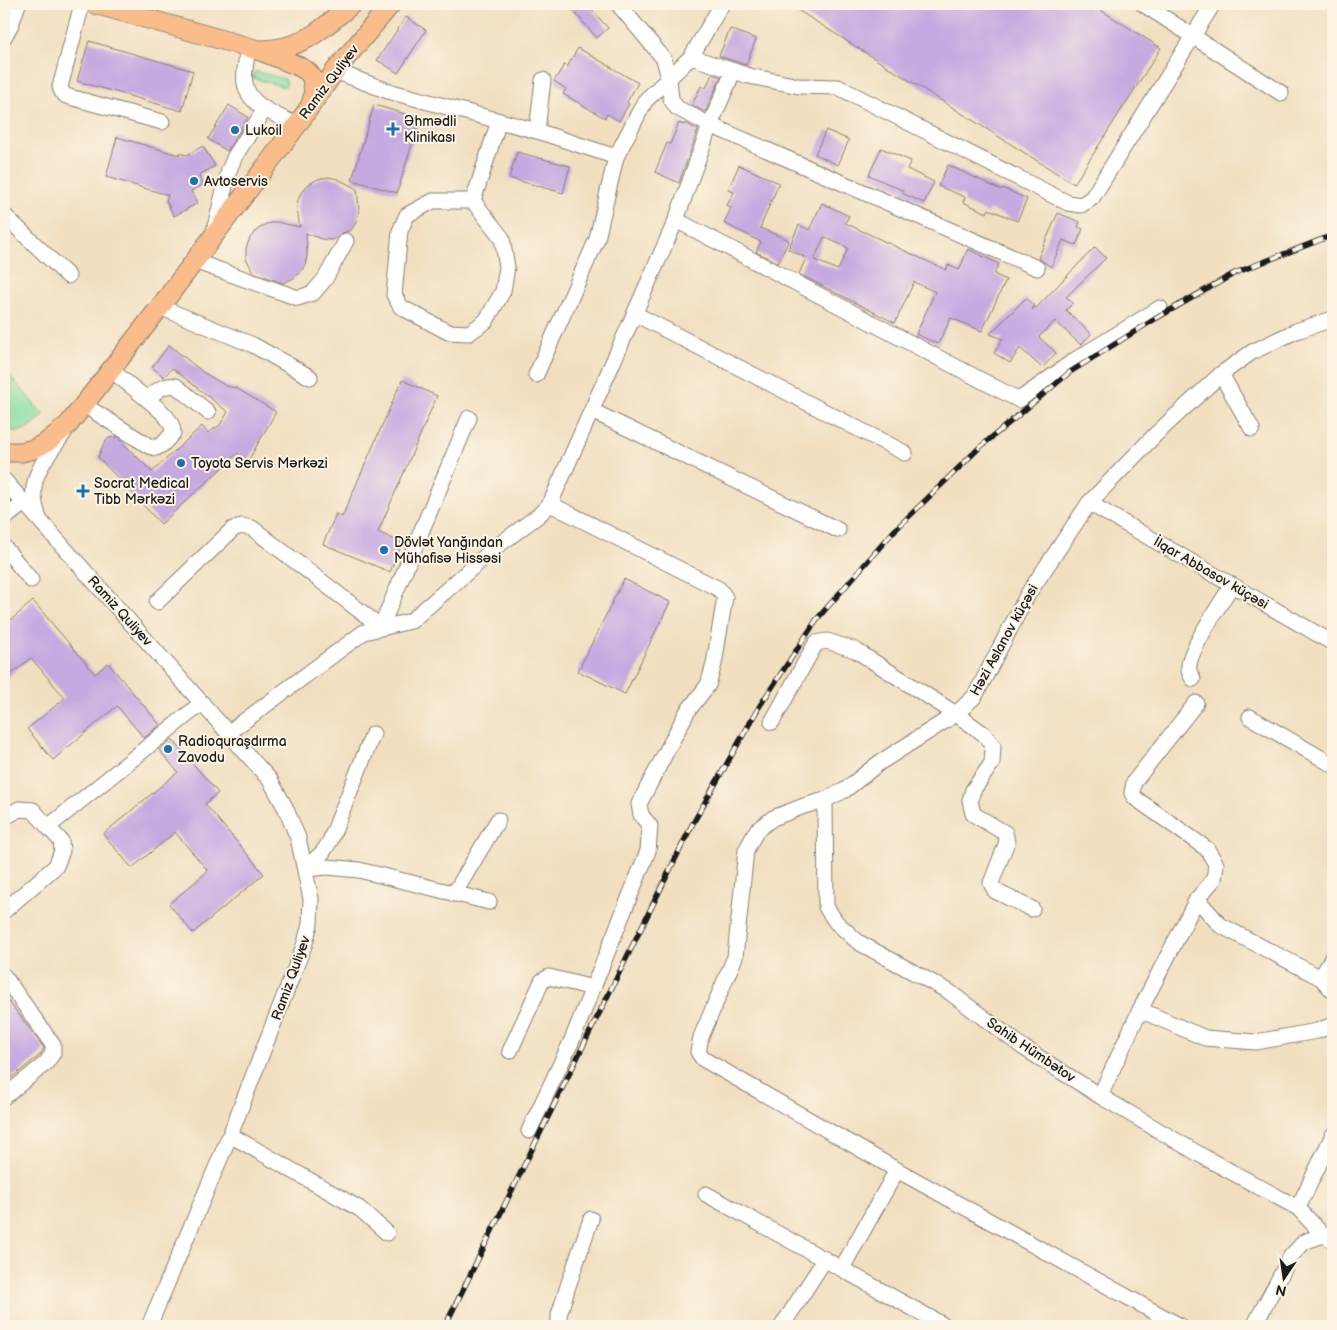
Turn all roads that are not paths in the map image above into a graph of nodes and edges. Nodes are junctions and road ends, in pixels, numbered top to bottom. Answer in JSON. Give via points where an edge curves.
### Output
{"nodes":[{"id":1,"x":18,"y":4,"type":"edge"},
{"id":2,"x":82,"y":4,"type":"edge"},
{"id":3,"x":95,"y":4,"type":"edge"},
{"id":4,"x":352,"y":4,"type":"edge"},
{"id":5,"x":392,"y":4,"type":"edge"},
{"id":6,"x":618,"y":4,"type":"edge"},
{"id":7,"x":722,"y":4,"type":"edge"},
{"id":8,"x":1143,"y":4,"type":"edge"},
{"id":9,"x":1212,"y":4,"type":"edge"},
{"id":10,"x":1194,"y":36,"type":"junction"},
{"id":11,"x":4,"y":37,"type":"edge"},
{"id":12,"x":253,"y":49,"type":"junction"},
{"id":13,"x":691,"y":57,"type":"junction"},
{"id":14,"x":335,"y":71,"type":"junction"},
{"id":15,"x":733,"y":72,"type":"junction"},
{"id":16,"x":669,"y":79,"type":"junction"},
{"id":17,"x":544,"y":80,"type":"dead end"},
{"id":18,"x":1281,"y":93,"type":"dead end"},
{"id":19,"x":310,"y":107,"type":"junction"},
{"id":20,"x":265,"y":109,"type":"junction"},
{"id":21,"x":500,"y":121,"type":"junction"},
{"id":22,"x":162,"y":122,"type":"dead end"},
{"id":23,"x":297,"y":125,"type":"junction"},
{"id":24,"x":710,"y":125,"type":"junction"},
{"id":25,"x":537,"y":131,"type":"junction"},
{"id":26,"x":616,"y":157,"type":"junction"},
{"id":27,"x":473,"y":201,"type":"junction"},
{"id":28,"x":4,"y":215,"type":"edge"},
{"id":29,"x":676,"y":220,"type":"junction"},
{"id":30,"x":212,"y":236,"type":"junction"},
{"id":31,"x":346,"y":241,"type":"dead end"},
{"id":32,"x":194,"y":261,"type":"junction"},
{"id":33,"x":1037,"y":268,"type":"dead end"},
{"id":34,"x":68,"y":276,"type":"dead end"},
{"id":35,"x":160,"y":307,"type":"junction"},
{"id":36,"x":1160,"y":308,"type":"dead end"},
{"id":37,"x":635,"y":314,"type":"junction"},
{"id":38,"x":1333,"y":319,"type":"edge"},
{"id":39,"x":111,"y":370,"type":"junction"},
{"id":40,"x":1221,"y":374,"type":"junction"},
{"id":41,"x":536,"y":375,"type":"dead end"},
{"id":42,"x":310,"y":377,"type":"dead end"},
{"id":43,"x":147,"y":399,"type":"junction"},
{"id":44,"x":84,"y":405,"type":"junction"},
{"id":45,"x":592,"y":411,"type":"junction"},
{"id":46,"x":208,"y":412,"type":"dead end"},
{"id":47,"x":469,"y":418,"type":"dead end"},
{"id":48,"x":68,"y":425,"type":"junction"},
{"id":49,"x":1252,"y":429,"type":"dead end"},
{"id":50,"x":4,"y":452,"type":"edge"},
{"id":51,"x":906,"y":453,"type":"dead end"},
{"id":52,"x":4,"y":480,"type":"edge"},
{"id":53,"x":24,"y":503,"type":"junction"},
{"id":54,"x":1089,"y":503,"type":"junction"},
{"id":55,"x":550,"y":504,"type":"junction"},
{"id":56,"x":4,"y":519,"type":"edge"},
{"id":57,"x":39,"y":520,"type":"junction"},
{"id":58,"x":838,"y":530,"type":"dead end"},
{"id":59,"x":4,"y":547,"type":"edge"},
{"id":60,"x":31,"y":580,"type":"dead end"},
{"id":61,"x":1232,"y":585,"type":"junction"},
{"id":62,"x":157,"y":602,"type":"dead end"},
{"id":63,"x":381,"y":627,"type":"junction"},
{"id":64,"x":1333,"y":643,"type":"edge"},
{"id":65,"x":1193,"y":679,"type":"dead end"},
{"id":66,"x":1196,"y":702,"type":"dead end"},
{"id":67,"x":202,"y":703,"type":"junction"},
{"id":68,"x":956,"y":714,"type":"junction"},
{"id":69,"x":1250,"y":717,"type":"dead end"},
{"id":70,"x":772,"y":722,"type":"dead end"},
{"id":71,"x":228,"y":733,"type":"junction"},
{"id":72,"x":374,"y":734,"type":"dead end"},
{"id":73,"x":1333,"y":765,"type":"edge"},
{"id":74,"x":825,"y":800,"type":"junction"},
{"id":75,"x":4,"y":818,"type":"edge"},
{"id":76,"x":498,"y":820,"type":"dead end"},
{"id":77,"x":48,"y":827,"type":"junction"},
{"id":78,"x":305,"y":869,"type":"junction"},
{"id":79,"x":454,"y":894,"type":"junction"},
{"id":80,"x":1198,"y":899,"type":"junction"},
{"id":81,"x":489,"y":902,"type":"dead end"},
{"id":82,"x":1032,"y":909,"type":"dead end"},
{"id":83,"x":4,"y":911,"type":"edge"},
{"id":84,"x":1333,"y":956,"type":"edge"},
{"id":85,"x":4,"y":976,"type":"edge"},
{"id":86,"x":1321,"y":978,"type":"junction"},
{"id":87,"x":593,"y":988,"type":"junction"},
{"id":88,"x":1333,"y":991,"type":"edge"},
{"id":89,"x":1140,"y":1010,"type":"junction"},
{"id":90,"x":1333,"y":1025,"type":"edge"},
{"id":91,"x":510,"y":1050,"type":"dead end"},
{"id":92,"x":1100,"y":1096,"type":"junction"},
{"id":93,"x":4,"y":1097,"type":"edge"},
{"id":94,"x":529,"y":1131,"type":"dead end"},
{"id":95,"x":230,"y":1135,"type":"junction"},
{"id":96,"x":1333,"y":1135,"type":"edge"},
{"id":97,"x":897,"y":1170,"type":"junction"},
{"id":98,"x":706,"y":1194,"type":"dead end"},
{"id":99,"x":1298,"y":1208,"type":"junction"},
{"id":100,"x":591,"y":1219,"type":"dead end"},
{"id":101,"x":387,"y":1233,"type":"dead end"},
{"id":102,"x":1328,"y":1238,"type":"edge"},
{"id":103,"x":825,"y":1259,"type":"junction"},
{"id":104,"x":842,"y":1268,"type":"junction"},
{"id":105,"x":149,"y":1326,"type":"edge"},
{"id":106,"x":559,"y":1326,"type":"edge"},
{"id":107,"x":782,"y":1326,"type":"edge"},
{"id":108,"x":945,"y":1326,"type":"edge"},
{"id":109,"x":1180,"y":1326,"type":"edge"},
{"id":110,"x":1254,"y":1326,"type":"edge"}],
"edges":[{"from":1,"to":11,"type":"street"},
{"from":2,"to":22,"type":"street","via":[[60,87],[62,92],[66,96]]},
{"from":3,"to":12,"type":"main road"},
{"from":4,"to":12,"type":"main road","via":[[304,42],[278,50]]},
{"from":5,"to":14,"type":"main road","name":"Ramiz Quliyev"},
{"from":6,"to":16,"type":"street","via":[[664,59]]},
{"from":7,"to":13,"type":"street"},
{"from":8,"to":10,"type":"street"},
{"from":9,"to":10,"type":"street"},
{"from":10,"to":15,"type":"street","via":[[1092,198],[1081,204],[1068,203],[838,87],[799,86]]},
{"from":10,"to":18,"type":"street"},
{"from":12,"to":14,"type":"main road"},
{"from":12,"to":19,"type":"main road","via":[[307,72],[314,85]]},
{"from":12,"to":20,"type":"street","via":[[244,81],[247,93]]},
{"from":13,"to":15,"type":"street"},
{"from":13,"to":16,"type":"street"},
{"from":14,"to":19,"type":"main road","name":"Ramiz Quliyev"},
{"from":14,"to":21,"type":"street","via":[[388,91]]},
{"from":15,"to":24,"type":"street"},
{"from":16,"to":24,"type":"street","via":[[670,99],[677,108]]},
{"from":16,"to":26,"type":"street","via":[[645,100]]},
{"from":17,"to":25,"type":"street"},
{"from":19,"to":23,"type":"main road","name":"Ramiz Quliyev"},
{"from":20,"to":23,"type":"street"},
{"from":20,"to":30,"type":"street","via":[[229,170]]},
{"from":21,"to":25,"type":"street"},
{"from":21,"to":27,"type":"street"},
{"from":23,"to":30,"type":"main road","name":"Ramiz Quliyev"},
{"from":24,"to":29,"type":"street"},
{"from":24,"to":33,"type":"street"},
{"from":25,"to":26,"type":"street"},
{"from":26,"to":41,"type":"street","via":[[597,239]]},
{"from":27,"to":27,"type":"street","via":[[433,201],[407,215],[400,231],[394,295],[401,307],[448,332],[469,333],[486,321],[503,291],[507,267],[502,238]]},
{"from":28,"to":34,"type":"street"},
{"from":29,"to":36,"type":"street","via":[[1019,400],[1075,360]]},
{"from":29,"to":37,"type":"street"},
{"from":30,"to":32,"type":"main road","name":"Ramiz Quliyev"},
{"from":31,"to":32,"type":"street","via":[[325,279],[313,293],[298,298]]},
{"from":32,"to":35,"type":"main road","name":"Ramiz Quliyev"},
{"from":35,"to":39,"type":"main road","name":"Ramiz Quliyev"},
{"from":35,"to":42,"type":"street","via":[[253,346]]},
{"from":37,"to":45,"type":"street"},
{"from":37,"to":51,"type":"street"},
{"from":38,"to":40,"type":"street","name":"Həzi Aslanov küçəsi","via":[[1252,352]]},
{"from":39,"to":43,"type":"street"},
{"from":39,"to":44,"type":"main road","name":"Ramiz Quliyev"},
{"from":40,"to":49,"type":"street"},
{"from":40,"to":54,"type":"street","name":"Həzi Aslanov küçəsi","via":[[1156,434]]},
{"from":43,"to":44,"type":"street","via":[[170,420],[173,427],[173,433],[156,448]]},
{"from":43,"to":46,"type":"street","via":[[164,386],[176,386]]},
{"from":44,"to":48,"type":"main road","name":"Ramiz Quliyev"},
{"from":45,"to":55,"type":"street"},
{"from":45,"to":58,"type":"street"},
{"from":47,"to":63,"type":"street"},
{"from":48,"to":50,"type":"main road","name":"Ramiz Quliyev","via":[[34,449]]},
{"from":48,"to":57,"type":"street","via":[[36,480],[34,495]]},
{"from":52,"to":53,"type":"street","name":"Ramiz Quliyev"},
{"from":53,"to":56,"type":"street"},
{"from":53,"to":57,"type":"street","name":"Ramiz Quliyev"},
{"from":54,"to":61,"type":"street","name":"İlqar Abbasov küçəsi"},
{"from":54,"to":68,"type":"street","name":"Həzi Aslanov küçəsi","via":[[1028,594],[975,696]]},
{"from":55,"to":63,"type":"street","via":[[496,546],[411,621]]},
{"from":55,"to":87,"type":"street","via":[[719,589],[725,597],[708,685],[687,712],[639,804],[641,815],[650,826],[648,851]]},
{"from":57,"to":67,"type":"street","name":"Ramiz Quliyev"},
{"from":59,"to":60,"type":"street"},
{"from":61,"to":64,"type":"street","name":"İlqar Abbasov küçəsi"},
{"from":61,"to":65,"type":"street","via":[[1192,653],[1188,668]]},
{"from":62,"to":63,"type":"street","via":[[233,528],[241,526],[252,528]]},
{"from":63,"to":71,"type":"street","via":[[364,632]]},
{"from":66,"to":80,"type":"street","via":[[1134,782],[1132,793],[1207,849],[1216,864],[1214,879]]},
{"from":67,"to":71,"type":"street","name":"Ramiz Quliyev"},
{"from":67,"to":77,"type":"street"},
{"from":68,"to":70,"type":"street","via":[[855,650],[827,641],[816,642]]},
{"from":68,"to":74,"type":"street","name":"Həzi Aslanov küçəsi","via":[[845,790]]},
{"from":68,"to":82,"type":"street","via":[[984,734],[994,746],[992,763],[973,790],[970,800],[973,814],[1005,833],[1007,842],[991,884],[995,891]]},
{"from":69,"to":73,"type":"street"},
{"from":71,"to":78,"type":"street","name":"Ramiz Quliyev","via":[[270,780],[285,806],[298,838]]},
{"from":72,"to":78,"type":"street","via":[[330,841]]},
{"from":74,"to":92,"type":"street","name":"Sahib Hümbətov","via":[[826,907],[836,922],[858,942],[948,991],[1024,1048]]},
{"from":74,"to":97,"type":"street","name":"Həzi Aslanov küçəsi","via":[[773,818],[757,830],[746,850],[735,957],[701,1037],[698,1052],[703,1059]]},
{"from":75,"to":77,"type":"street","via":[[19,809],[33,810]]},
{"from":76,"to":79,"type":"street"},
{"from":77,"to":83,"type":"street","via":[[60,841],[62,852],[56,866]]},
{"from":78,"to":79,"type":"street","via":[[358,870]]},
{"from":78,"to":95,"type":"street","name":"Ramiz Quliyev","via":[[312,899],[305,943]]},
{"from":79,"to":81,"type":"street"},
{"from":80,"to":86,"type":"street","via":[[1220,925]]},
{"from":80,"to":89,"type":"street"},
{"from":84,"to":86,"type":"street"},
{"from":85,"to":93,"type":"street","via":[[53,1045],[53,1053],[46,1063]]},
{"from":86,"to":88,"type":"street"},
{"from":87,"to":91,"type":"street","via":[[549,977],[542,981]]},
{"from":87,"to":94,"type":"street"},
{"from":89,"to":90,"type":"street","via":[[1205,1038],[1256,1042]]},
{"from":89,"to":92,"type":"street"},
{"from":92,"to":99,"type":"street","name":"Sahib Hümbətov"},
{"from":95,"to":101,"type":"street","via":[[360,1209]]},
{"from":95,"to":105,"type":"street","name":"Ramiz Quliyev"},
{"from":96,"to":99,"type":"street"},
{"from":97,"to":104,"type":"street"},
{"from":97,"to":109,"type":"street"},
{"from":98,"to":103,"type":"street"},
{"from":99,"to":102,"type":"street","name":"Sahib Hümbətov"},
{"from":100,"to":106,"type":"street","via":[[559,1315]]},
{"from":102,"to":110,"type":"street","via":[[1304,1242],[1290,1256]]},
{"from":103,"to":104,"type":"street"},
{"from":103,"to":107,"type":"street"},
{"from":104,"to":108,"type":"street"}]}
